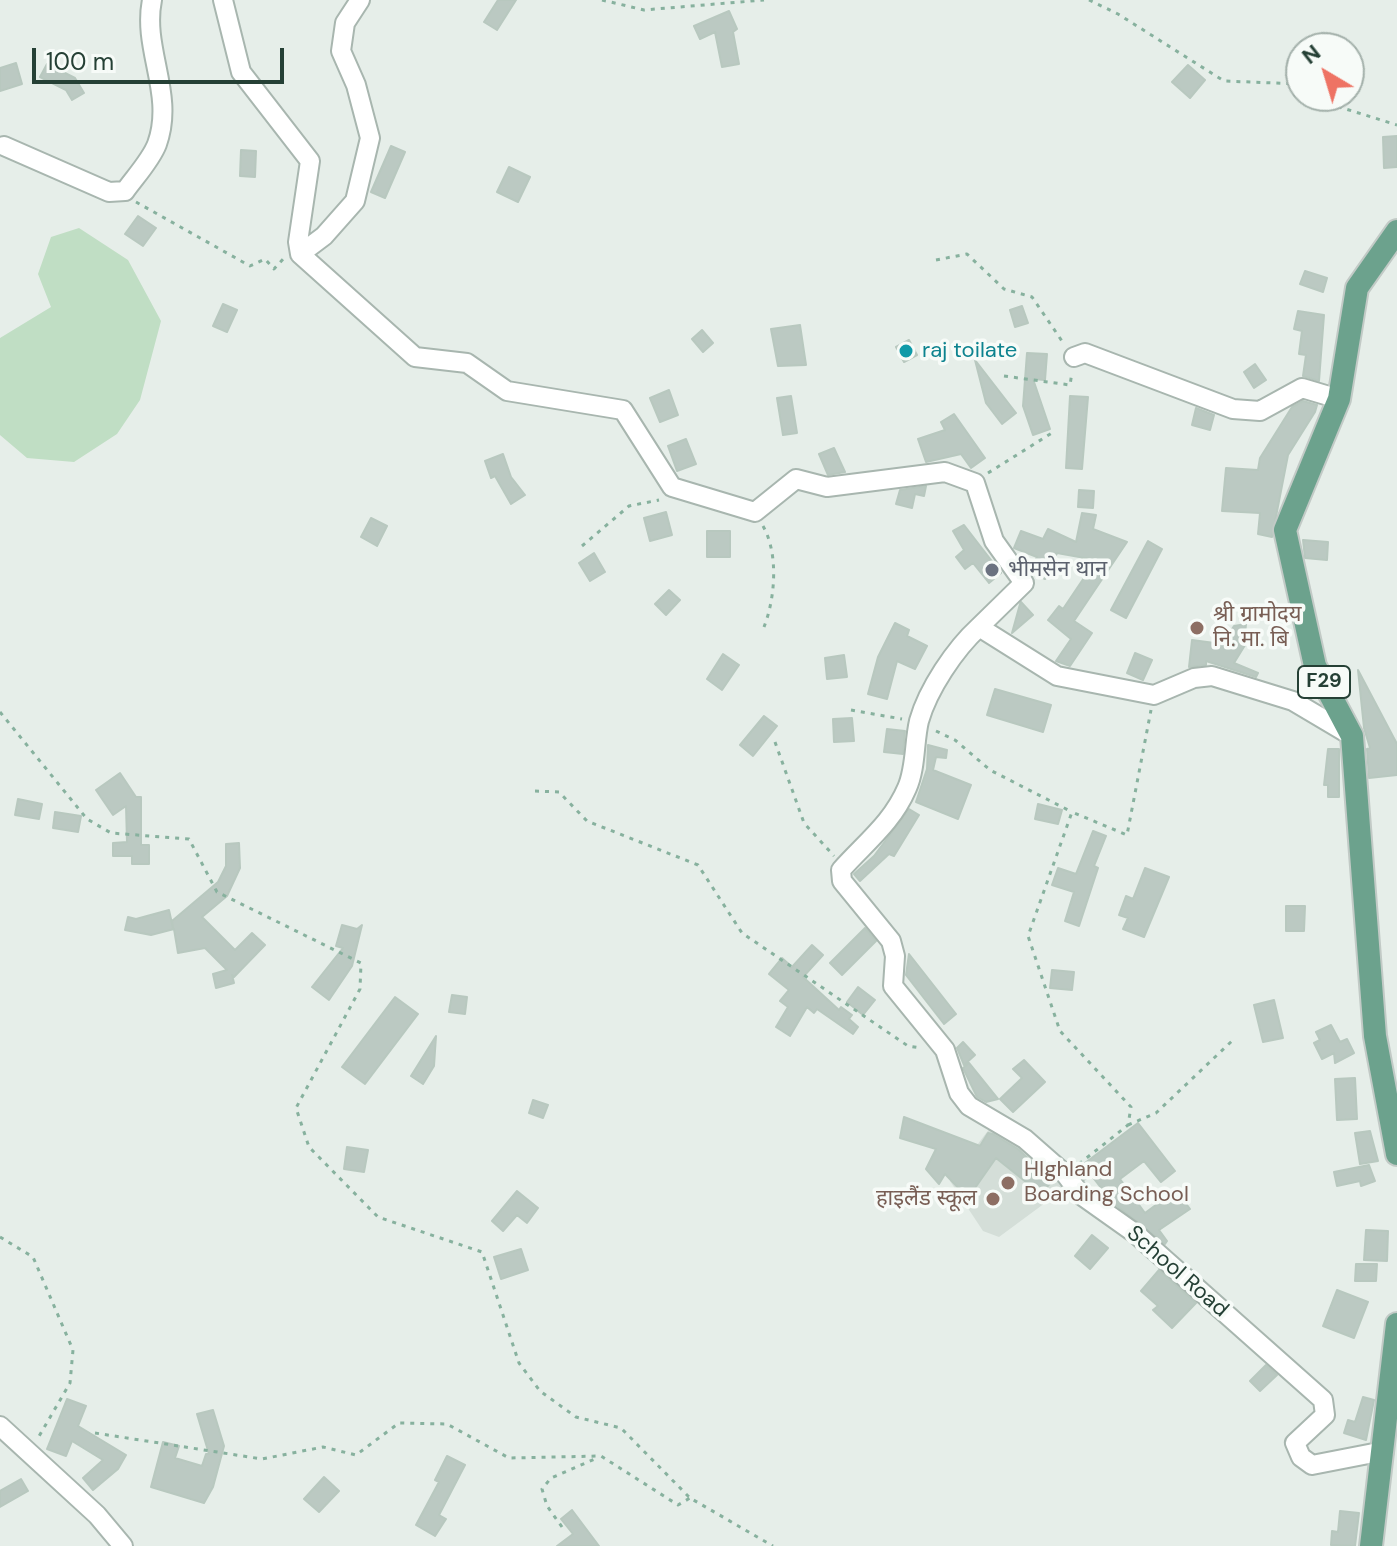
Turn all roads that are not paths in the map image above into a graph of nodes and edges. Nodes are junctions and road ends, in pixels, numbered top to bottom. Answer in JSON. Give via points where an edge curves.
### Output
{"nodes":[{"id":1,"x":152,"y":0,"type":"edge"},
{"id":2,"x":223,"y":0,"type":"edge"},
{"id":3,"x":360,"y":0,"type":"edge"},
{"id":4,"x":4,"y":146,"type":"dead end"},
{"id":5,"x":1397,"y":231,"type":"edge"},
{"id":6,"x":299,"y":248,"type":"junction"},
{"id":7,"x":1074,"y":357,"type":"road end"},
{"id":8,"x":1339,"y":399,"type":"junction"},
{"id":9,"x":979,"y":627,"type":"junction"},
{"id":10,"x":1352,"y":736,"type":"junction"},
{"id":11,"x":1397,"y":1154,"type":"edge"},
{"id":12,"x":1397,"y":1324,"type":"edge"},
{"id":13,"x":0,"y":1426,"type":"edge"},
{"id":14,"x":1384,"y":1451,"type":"junction"},
{"id":15,"x":123,"y":1546,"type":"edge"},
{"id":16,"x":1371,"y":1546,"type":"edge"}],
"edges":[{"from":1,"to":4,"type":"street","via":[[148,19],[165,104],[157,145],[125,191],[109,192]]},
{"from":2,"to":6,"type":"street","via":[[241,72],[310,161]]},
{"from":3,"to":6,"type":"street","via":[[345,23],[341,51],[370,138],[355,201],[324,236]]},
{"from":5,"to":8,"type":"main road","number":"F29","via":[[1357,288]]},
{"from":6,"to":9,"type":"street","via":[[415,357],[467,363],[507,391],[623,410],[672,487],[755,512],[796,479],[827,487],[945,472],[975,483],[994,541],[1024,583]]},
{"from":7,"to":8,"type":"street","via":[[1085,353],[1233,409],[1260,411],[1302,388]]},
{"from":8,"to":10,"type":"main road","number":"F29","via":[[1285,530],[1315,666]]},
{"from":9,"to":10,"type":"street","via":[[1057,676],[1154,695],[1212,676],[1293,701]]},
{"from":9,"to":14,"type":"street","name":"School Road","via":[[965,640],[924,707],[910,783],[898,808],[841,870],[842,881],[891,941],[893,986],[945,1050],[959,1093],[969,1106],[1025,1139],[1081,1195],[1136,1234],[1323,1400],[1325,1415],[1295,1443],[1301,1457],[1312,1465]]},
{"from":10,"to":11,"type":"main road","number":"F29","via":[[1375,1036]]},
{"from":12,"to":14,"type":"main road"},
{"from":13,"to":15,"type":"street","via":[[97,1515]]},
{"from":14,"to":16,"type":"main road"}]}
